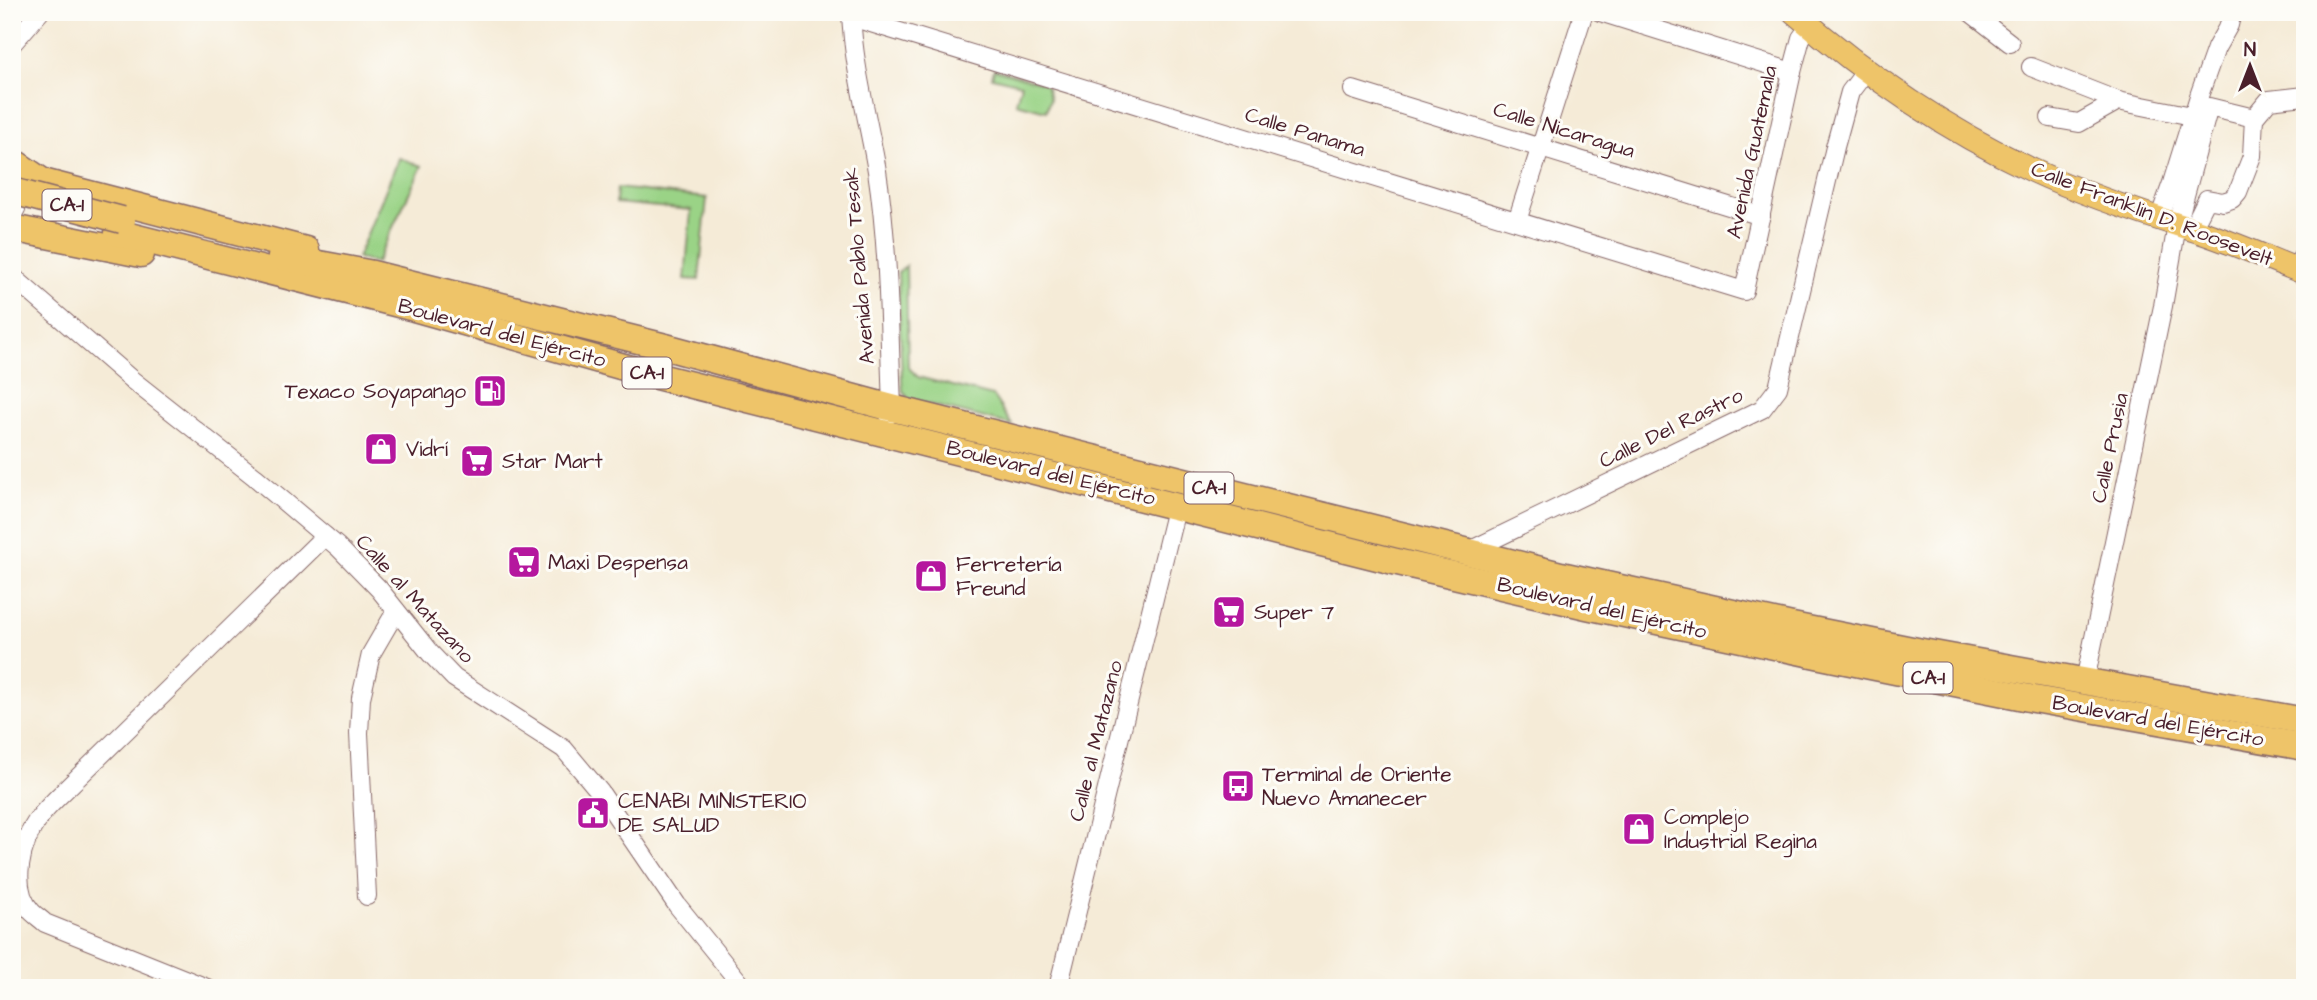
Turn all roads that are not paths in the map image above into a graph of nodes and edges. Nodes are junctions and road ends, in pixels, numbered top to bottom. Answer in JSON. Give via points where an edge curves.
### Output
{"nodes":[{"id":1,"x":40,"y":12,"type":"edge"},
{"id":2,"x":1584,"y":12,"type":"edge"},
{"id":3,"x":1600,"y":12,"type":"edge"},
{"id":4,"x":1970,"y":12,"type":"edge"},
{"id":5,"x":2232,"y":12,"type":"edge"},
{"id":6,"x":851,"y":15,"type":"edge"},
{"id":7,"x":1804,"y":18,"type":"edge"},
{"id":8,"x":2010,"y":43,"type":"dead end"},
{"id":9,"x":12,"y":44,"type":"edge"},
{"id":10,"x":2031,"y":67,"type":"dead end"},
{"id":11,"x":1866,"y":71,"type":"junction"},
{"id":12,"x":1792,"y":72,"type":"junction"},
{"id":13,"x":1353,"y":90,"type":"dead end"},
{"id":14,"x":2305,"y":96,"type":"edge"},
{"id":15,"x":2118,"y":101,"type":"junction"},
{"id":16,"x":2192,"y":116,"type":"junction"},
{"id":17,"x":2050,"y":118,"type":"dead end"},
{"id":18,"x":2254,"y":118,"type":"junction"},
{"id":19,"x":1541,"y":147,"type":"junction"},
{"id":20,"x":14,"y":160,"type":"edge"},
{"id":21,"x":12,"y":191,"type":"edge"},
{"id":22,"x":2186,"y":193,"type":"junction"},
{"id":23,"x":2207,"y":199,"type":"junction"},
{"id":24,"x":12,"y":205,"type":"edge"},
{"id":25,"x":12,"y":215,"type":"edge"},
{"id":26,"x":1761,"y":216,"type":"junction"},
{"id":27,"x":1517,"y":221,"type":"junction"},
{"id":28,"x":2176,"y":224,"type":"junction"},
{"id":29,"x":120,"y":226,"type":"junction"},
{"id":30,"x":12,"y":228,"type":"edge"},
{"id":31,"x":2302,"y":264,"type":"edge"},
{"id":32,"x":373,"y":274,"type":"junction"},
{"id":33,"x":12,"y":276,"type":"edge"},
{"id":34,"x":1744,"y":291,"type":"joint"},
{"id":35,"x":414,"y":308,"type":"junction"},
{"id":36,"x":667,"y":347,"type":"junction"},
{"id":37,"x":701,"y":356,"type":"junction"},
{"id":38,"x":656,"y":376,"type":"junction"},
{"id":39,"x":693,"y":385,"type":"junction"},
{"id":40,"x":887,"y":419,"type":"junction"},
{"id":41,"x":1177,"y":505,"type":"junction"},
{"id":42,"x":325,"y":536,"type":"junction"},
{"id":43,"x":1423,"y":541,"type":"junction"},
{"id":44,"x":1466,"y":552,"type":"junction"},
{"id":45,"x":1557,"y":586,"type":"junction"},
{"id":46,"x":1596,"y":595,"type":"junction"},
{"id":47,"x":396,"y":611,"type":"junction"},
{"id":48,"x":2085,"y":681,"type":"junction"},
{"id":49,"x":2295,"y":732,"type":"edge"},
{"id":50,"x":367,"y":896,"type":"dead end"},
{"id":51,"x":206,"y":988,"type":"edge"},
{"id":52,"x":744,"y":988,"type":"edge"},
{"id":53,"x":1058,"y":988,"type":"edge"}],
"edges":[{"from":1,"to":9,"type":"street"},
{"from":2,"to":19,"type":"street"},
{"from":3,"to":12,"type":"street"},
{"from":4,"to":8,"type":"street"},
{"from":5,"to":16,"type":"street"},
{"from":6,"to":27,"type":"street","name":"Calle Panama"},
{"from":6,"to":40,"type":"street","name":"Avenida Pablo Tesak","via":[[883,229]]},
{"from":7,"to":11,"type":"main road","name":"Calle Franklin D. Roosevelt"},
{"from":7,"to":12,"type":"street","name":"Avenida Guatemala"},
{"from":10,"to":15,"type":"street"},
{"from":11,"to":28,"type":"main road","name":"Calle Franklin D. Roosevelt","via":[[1933,117],[2032,170]]},
{"from":11,"to":44,"type":"street","name":"Calle Del Rastro","via":[[1850,92],[1778,388],[1762,409]]},
{"from":12,"to":26,"type":"street","name":"Avenida Guatemala"},
{"from":13,"to":19,"type":"street","name":"Calle Nicaragua"},
{"from":14,"to":18,"type":"street","via":[[2269,100]]},
{"from":15,"to":16,"type":"street"},
{"from":15,"to":17,"type":"street","via":[[2079,123]]},
{"from":16,"to":28,"type":"street","via":[[2172,183]]},
{"from":18,"to":22,"type":"street","via":[[2209,107]]},
{"from":18,"to":23,"type":"street","via":[[2252,156],[2238,192],[2223,202]]},
{"from":19,"to":26,"type":"street","name":"Calle Nicaragua"},
{"from":19,"to":27,"type":"street"},
{"from":20,"to":25,"type":"street","via":[[21,191]]},
{"from":20,"to":32,"type":"highway","via":[[43,182],[352,262]]},
{"from":21,"to":29,"type":"highway","name":"Boulevard del Ejército","number":"CA-1","bridge":true},
{"from":22,"to":23,"type":"street"},
{"from":22,"to":28,"type":"street"},
{"from":23,"to":28,"type":"street"},
{"from":24,"to":29,"type":"highway","name":"Boulevard del Ejército","number":"CA-1"},
{"from":26,"to":34,"type":"street","name":"Avenida Guatemala"},
{"from":27,"to":34,"type":"street","name":"Calle Panama"},
{"from":28,"to":31,"type":"main road","name":"Calle Franklin D. Roosevelt"},
{"from":28,"to":48,"type":"street","name":"Calle Prusia"},
{"from":29,"to":32,"type":"highway","name":"Boulevard del Ejército","number":"CA-1"},
{"from":29,"to":35,"type":"highway","name":"Boulevard del Ejército","number":"CA-1"},
{"from":30,"to":35,"type":"highway","via":[[342,298]]},
{"from":32,"to":36,"type":"highway","name":"Boulevard del Ejército","number":"CA-1"},
{"from":33,"to":42,"type":"street","name":"Calle al Matazano"},
{"from":35,"to":38,"type":"highway","name":"Boulevard del Ejército","number":"CA-1"},
{"from":36,"to":37,"type":"highway","name":"Boulevard del Ejército","number":"CA-1"},
{"from":36,"to":38,"type":"highway","via":[[676,365]]},
{"from":37,"to":39,"type":"highway","via":[[684,366],[684,375]]},
{"from":37,"to":40,"type":"highway","name":"Boulevard del Ejército","number":"CA-1"},
{"from":38,"to":39,"type":"highway","name":"Boulevard del Ejército","number":"CA-1"},
{"from":39,"to":40,"type":"highway","name":"Boulevard del Ejército","number":"CA-1"},
{"from":40,"to":41,"type":"highway","name":"Boulevard del Ejército","number":"CA-1"},
{"from":40,"to":43,"type":"highway","name":"Boulevard del Ejército","number":"CA-1"},
{"from":41,"to":43,"type":"highway","via":[[1186,495],[1199,494],[1391,543]]},
{"from":41,"to":45,"type":"highway","name":"Boulevard del Ejército","number":"CA-1","via":[[1393,561]]},
{"from":41,"to":53,"type":"street","name":"Calle al Matazano"},
{"from":42,"to":47,"type":"street","name":"Calle al Matazano"},
{"from":42,"to":51,"type":"street","via":[[58,797],[38,819],[20,861],[23,895],[31,912],[46,923]]},
{"from":43,"to":44,"type":"highway","name":"Boulevard del Ejército","number":"CA-1"},
{"from":44,"to":45,"type":"highway","name":"Boulevard del Ejército","number":"CA-1"},
{"from":45,"to":46,"type":"highway","name":"Boulevard del Ejército","number":"CA-1"},
{"from":46,"to":48,"type":"highway","name":"Boulevard del Ejército","number":"CA-1"},
{"from":46,"to":49,"type":"highway","name":"Boulevard del Ejército","number":"CA-1","via":[[1826,657],[2034,699]]},
{"from":47,"to":50,"type":"street","via":[[371,654],[361,698]]},
{"from":47,"to":52,"type":"street","name":"Calle al Matazano","via":[[454,678],[564,749],[600,792],[677,905]]},
{"from":48,"to":49,"type":"highway","name":"Boulevard del Ejército","number":"CA-1"}]}
